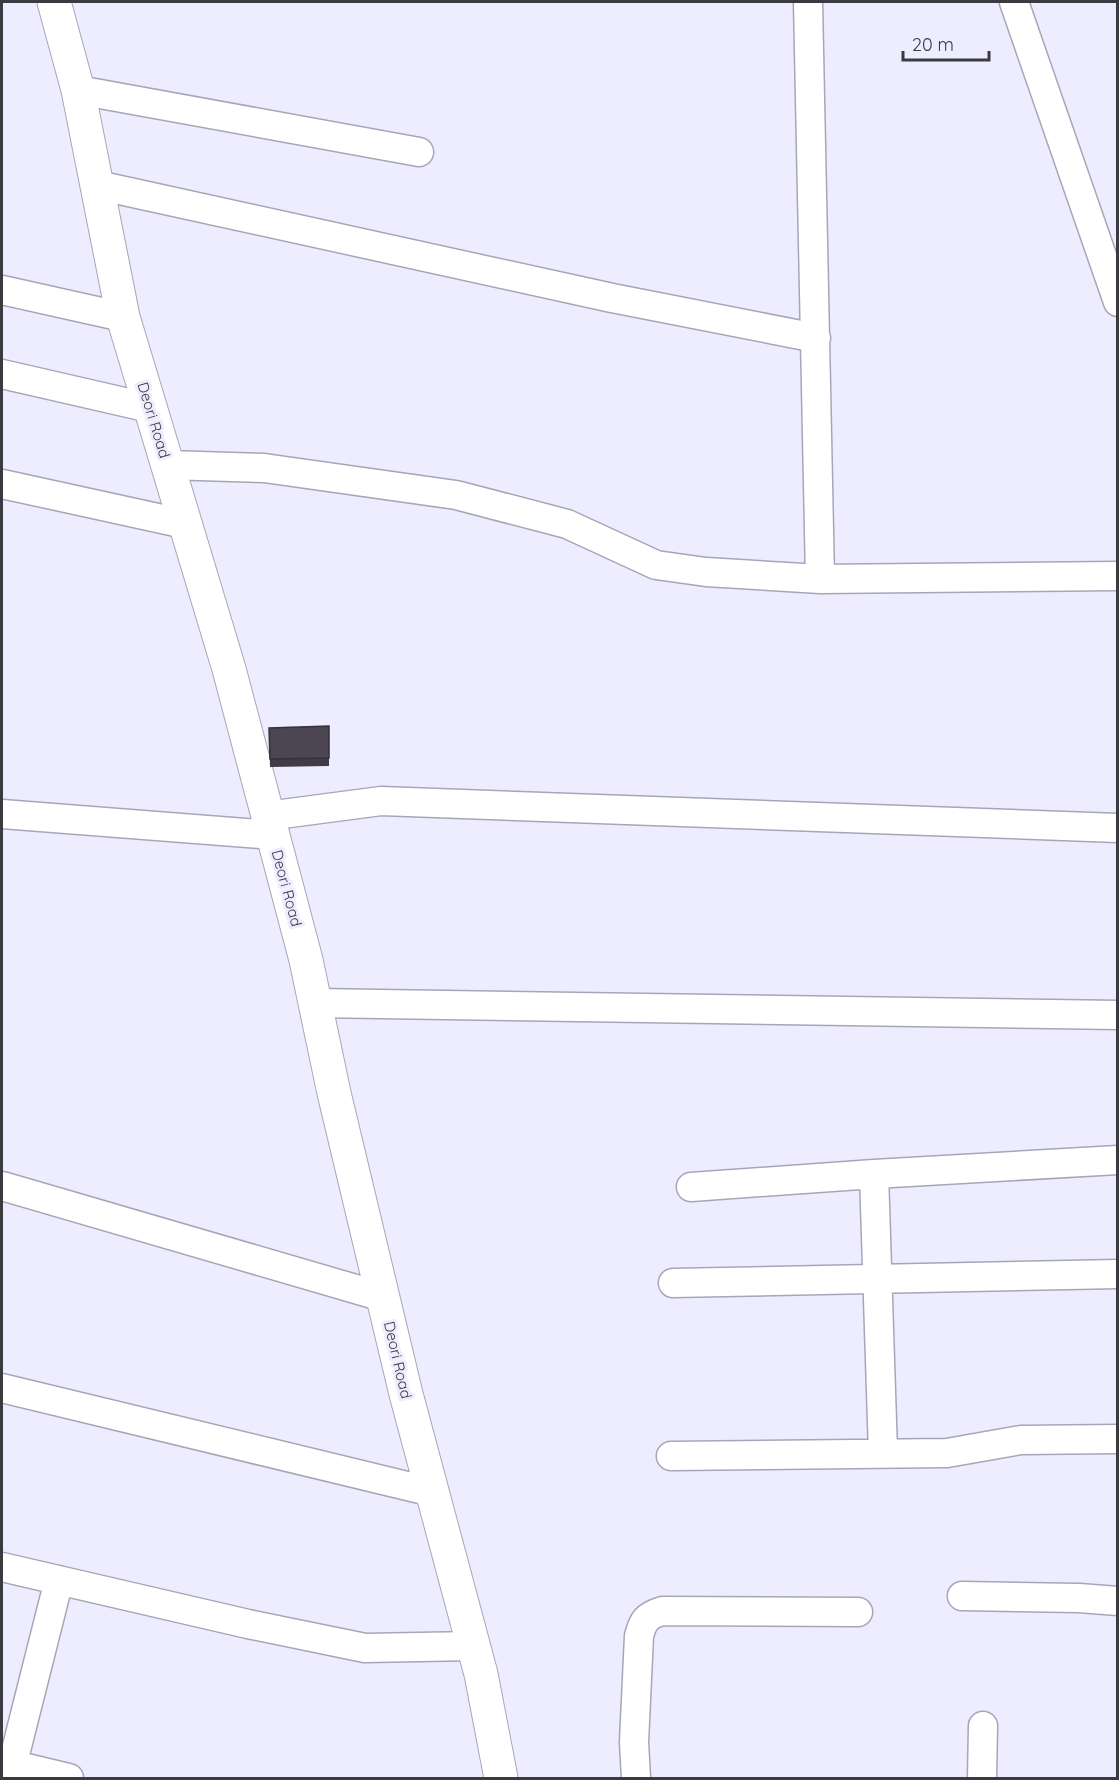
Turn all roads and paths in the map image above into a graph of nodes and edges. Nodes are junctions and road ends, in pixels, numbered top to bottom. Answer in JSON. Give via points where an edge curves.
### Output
{"nodes":[{"id":1,"x":54,"y":2,"type":"edge"},
{"id":2,"x":808,"y":2,"type":"edge"},
{"id":3,"x":1014,"y":2,"type":"edge"},
{"id":4,"x":78,"y":90,"type":"junction"},
{"id":5,"x":419,"y":152,"type":"dead end"},
{"id":6,"x":97,"y":185,"type":"junction"},
{"id":7,"x":2,"y":290,"type":"edge"},
{"id":8,"x":1118,"y":302,"type":"edge"},
{"id":9,"x":123,"y":317,"type":"junction"},
{"id":10,"x":816,"y":338,"type":"junction"},
{"id":11,"x":2,"y":374,"type":"edge"},
{"id":12,"x":150,"y":408,"type":"junction"},
{"id":13,"x":167,"y":465,"type":"junction"},
{"id":14,"x":2,"y":484,"type":"edge"},
{"id":15,"x":185,"y":524,"type":"junction"},
{"id":16,"x":1118,"y":576,"type":"edge"},
{"id":17,"x":820,"y":579,"type":"junction"},
{"id":18,"x":2,"y":814,"type":"edge"},
{"id":19,"x":270,"y":826,"type":"junction"},
{"id":20,"x":1118,"y":828,"type":"edge"},
{"id":21,"x":315,"y":1003,"type":"junction"},
{"id":22,"x":1118,"y":1015,"type":"edge"},
{"id":23,"x":1118,"y":1160,"type":"edge"},
{"id":24,"x":874,"y":1174,"type":"junction"},
{"id":25,"x":2,"y":1186,"type":"edge"},
{"id":26,"x":691,"y":1186,"type":"dead end"},
{"id":27,"x":1118,"y":1274,"type":"edge"},
{"id":28,"x":878,"y":1278,"type":"junction"},
{"id":29,"x":673,"y":1282,"type":"dead end"},
{"id":30,"x":383,"y":1297,"type":"junction"},
{"id":31,"x":2,"y":1388,"type":"edge"},
{"id":32,"x":1118,"y":1439,"type":"edge"},
{"id":33,"x":883,"y":1453,"type":"junction"},
{"id":34,"x":671,"y":1456,"type":"dead end"},
{"id":35,"x":432,"y":1492,"type":"junction"},
{"id":36,"x":2,"y":1567,"type":"edge"},
{"id":37,"x":59,"y":1580,"type":"junction"},
{"id":38,"x":962,"y":1596,"type":"dead end"},
{"id":39,"x":1118,"y":1601,"type":"edge"},
{"id":40,"x":858,"y":1612,"type":"dead end"},
{"id":41,"x":474,"y":1646,"type":"junction"},
{"id":42,"x":983,"y":1726,"type":"dead end"},
{"id":43,"x":8,"y":1769,"type":"edge"},
{"id":44,"x":69,"y":1779,"type":"edge"},
{"id":45,"x":501,"y":1779,"type":"edge"},
{"id":46,"x":636,"y":1779,"type":"edge"},
{"id":47,"x":982,"y":1779,"type":"edge"}],
"edges":[{"from":1,"to":4,"type":"street","name":"Deori Road"},
{"from":2,"to":10,"type":"street"},
{"from":3,"to":8,"type":"street"},
{"from":4,"to":5,"type":"street"},
{"from":4,"to":6,"type":"street","name":"Deori Road"},
{"from":6,"to":9,"type":"street","name":"Deori Road"},
{"from":6,"to":10,"type":"street","via":[[612,298]]},
{"from":7,"to":9,"type":"street"},
{"from":9,"to":12,"type":"street","name":"Deori Road"},
{"from":10,"to":17,"type":"street"},
{"from":11,"to":12,"type":"street"},
{"from":12,"to":13,"type":"street","name":"Deori Road"},
{"from":13,"to":15,"type":"street","name":"Deori Road"},
{"from":13,"to":17,"type":"street","via":[[264,468],[456,495],[567,524],[656,565]]},
{"from":14,"to":15,"type":"street"},
{"from":15,"to":19,"type":"street","name":"Deori Road","via":[[229,669]]},
{"from":16,"to":17,"type":"street"},
{"from":18,"to":19,"type":"street"},
{"from":19,"to":20,"type":"street","via":[[381,801]]},
{"from":19,"to":21,"type":"street","name":"Deori Road"},
{"from":21,"to":22,"type":"street"},
{"from":21,"to":30,"type":"street","name":"Deori Road"},
{"from":23,"to":24,"type":"street"},
{"from":24,"to":26,"type":"street"},
{"from":24,"to":28,"type":"street"},
{"from":25,"to":30,"type":"street"},
{"from":27,"to":28,"type":"street"},
{"from":28,"to":29,"type":"street"},
{"from":28,"to":33,"type":"street"},
{"from":30,"to":35,"type":"street","name":"Deori Road"},
{"from":31,"to":35,"type":"street"},
{"from":32,"to":33,"type":"street","via":[[1021,1440],[947,1453]]},
{"from":33,"to":34,"type":"street"},
{"from":35,"to":41,"type":"street","name":"Deori Road"},
{"from":36,"to":37,"type":"street"},
{"from":37,"to":41,"type":"street","via":[[365,1648]]},
{"from":37,"to":43,"type":"street"},
{"from":38,"to":39,"type":"street"},
{"from":40,"to":46,"type":"street","via":[[650,1614],[639,1636]]},
{"from":41,"to":45,"type":"street","name":"Deori Road"},
{"from":42,"to":47,"type":"street"},
{"from":43,"to":44,"type":"street"}]}
